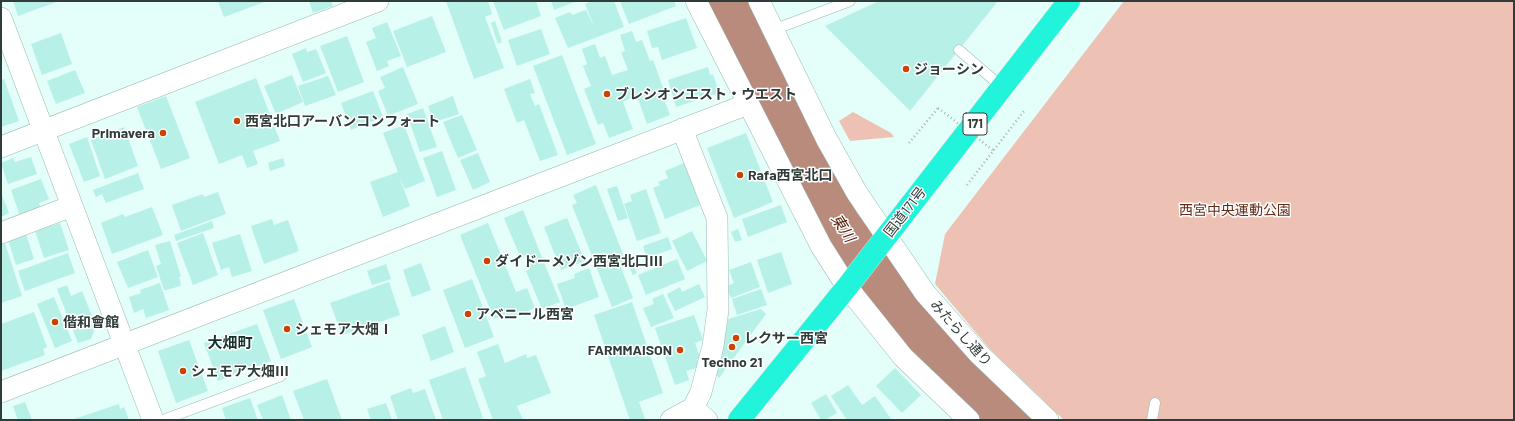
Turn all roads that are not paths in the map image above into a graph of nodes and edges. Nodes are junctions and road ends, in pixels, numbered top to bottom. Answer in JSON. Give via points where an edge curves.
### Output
{"nodes":[{"id":1,"x":378,"y":1,"type":"edge"},
{"id":2,"x":696,"y":1,"type":"edge"},
{"id":3,"x":759,"y":1,"type":"edge"},
{"id":4,"x":850,"y":1,"type":"edge"},
{"id":5,"x":1069,"y":1,"type":"edge"},
{"id":6,"x":342,"y":7,"type":"edge"},
{"id":7,"x":1,"y":18,"type":"edge"},
{"id":8,"x":773,"y":30,"type":"junction"},
{"id":9,"x":958,"y":50,"type":"dead end"},
{"id":10,"x":1002,"y":88,"type":"junction"},
{"id":11,"x":748,"y":104,"type":"junction"},
{"id":12,"x":682,"y":129,"type":"junction"},
{"id":13,"x":43,"y":131,"type":"junction"},
{"id":14,"x":1,"y":147,"type":"edge"},
{"id":15,"x":72,"y":206,"type":"junction"},
{"id":16,"x":1,"y":233,"type":"edge"},
{"id":17,"x":883,"y":240,"type":"junction"},
{"id":18,"x":849,"y":284,"type":"junction"},
{"id":19,"x":124,"y":344,"type":"junction"},
{"id":20,"x":281,"y":376,"type":"dead end"},
{"id":21,"x":1,"y":392,"type":"edge"},
{"id":22,"x":1155,"y":403,"type":"dead end"},
{"id":23,"x":700,"y":414,"type":"edge"},
{"id":24,"x":153,"y":420,"type":"edge"},
{"id":25,"x":163,"y":420,"type":"edge"},
{"id":26,"x":672,"y":420,"type":"edge"},
{"id":27,"x":739,"y":420,"type":"edge"},
{"id":28,"x":969,"y":420,"type":"edge"},
{"id":29,"x":1048,"y":420,"type":"edge"},
{"id":30,"x":1152,"y":420,"type":"edge"}],
"edges":[{"from":1,"to":6,"type":"street"},
{"from":2,"to":11,"type":"street"},
{"from":3,"to":8,"type":"street","name":"みたらし通り"},
{"from":4,"to":8,"type":"lane"},
{"from":5,"to":10,"type":"highway","name":"国道171号","number":"171"},
{"from":6,"to":13,"type":"street"},
{"from":7,"to":13,"type":"street"},
{"from":8,"to":17,"type":"street","name":"みたらし通り","via":[[826,138]]},
{"from":9,"to":10,"type":"lane"},
{"from":10,"to":17,"type":"highway","name":"国道171号","number":"171"},
{"from":11,"to":12,"type":"street"},
{"from":11,"to":18,"type":"street","via":[[821,246]]},
{"from":12,"to":19,"type":"street"},
{"from":12,"to":23,"type":"street","via":[[716,218],[718,310],[713,346],[701,392]]},
{"from":13,"to":14,"type":"street"},
{"from":13,"to":15,"type":"street"},
{"from":15,"to":16,"type":"street"},
{"from":15,"to":19,"type":"street"},
{"from":17,"to":18,"type":"highway","name":"国道171号","number":"171"},
{"from":17,"to":29,"type":"street","name":"みたらし通り","via":[[925,293],[979,354]]},
{"from":18,"to":27,"type":"highway","name":"国道171号","number":"171"},
{"from":18,"to":28,"type":"street","via":[[903,357]]},
{"from":19,"to":21,"type":"street"},
{"from":19,"to":24,"type":"street"},
{"from":20,"to":25,"type":"lane"},
{"from":22,"to":30,"type":"lane"},
{"from":23,"to":26,"type":"street"}]}
